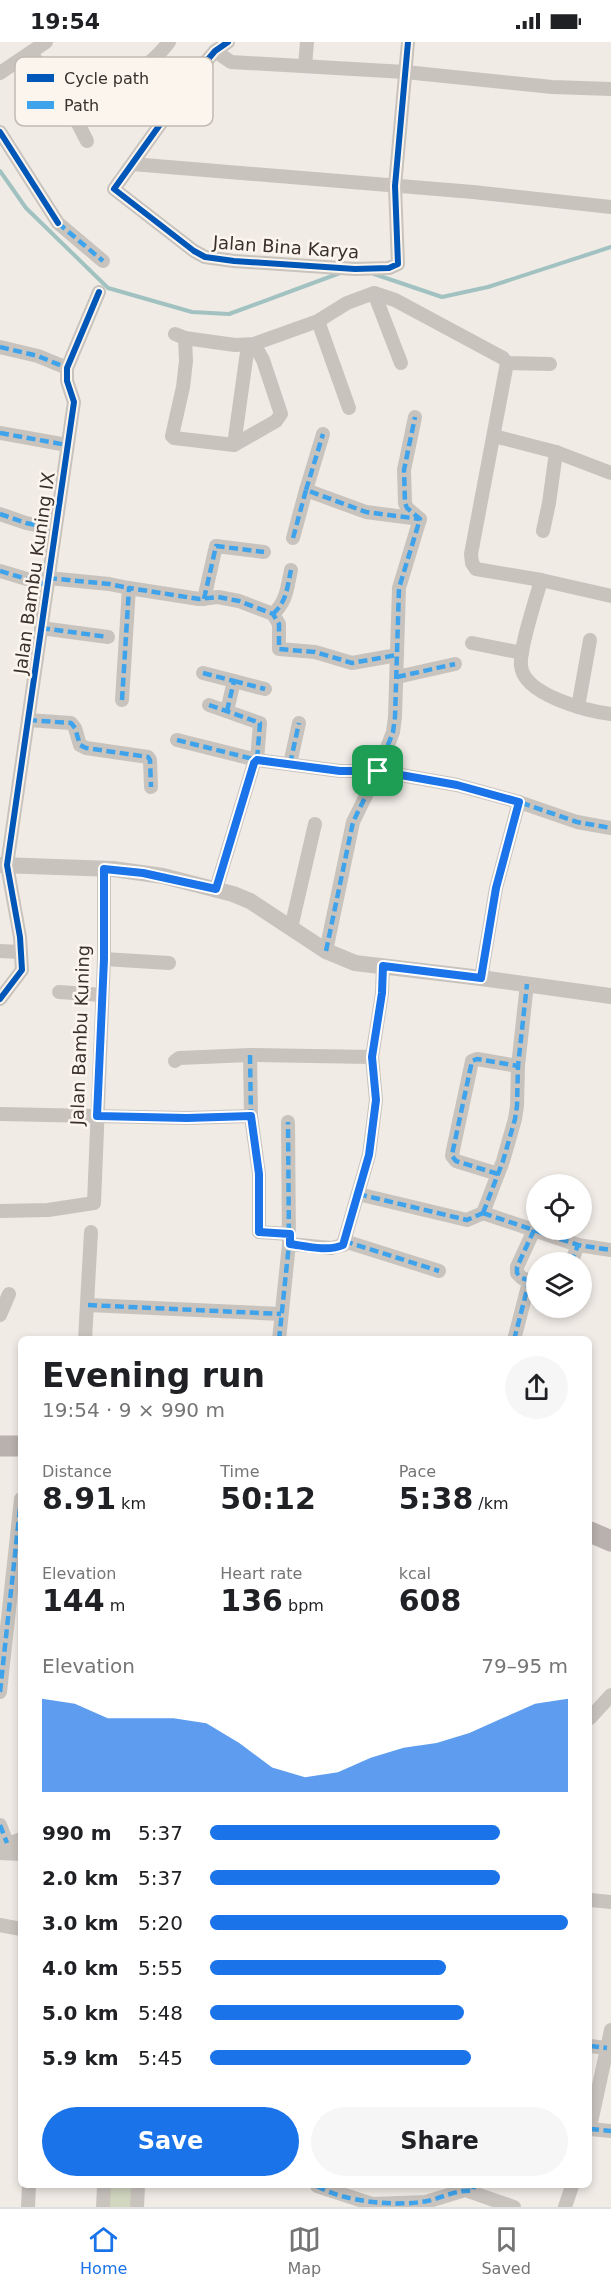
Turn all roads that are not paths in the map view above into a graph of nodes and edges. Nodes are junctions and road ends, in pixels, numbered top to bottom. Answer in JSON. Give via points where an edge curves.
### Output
{"nodes":[{"id":1,"x":45,"y":42,"type":"edge"},
{"id":2,"x":169,"y":42,"type":"edge"},
{"id":3,"x":228,"y":42,"type":"edge"},
{"id":4,"x":307,"y":42,"type":"edge"},
{"id":5,"x":408,"y":42,"type":"edge"},
{"id":6,"x":215,"y":51,"type":"junction"},
{"id":7,"x":31,"y":53,"type":"junction"},
{"id":8,"x":25,"y":57,"type":"edge"},
{"id":9,"x":34,"y":57,"type":"edge"},
{"id":10,"x":156,"y":57,"type":"edge"},
{"id":11,"x":211,"y":57,"type":"edge"},
{"id":12,"x":15,"y":63,"type":"edge"},
{"id":13,"x":305,"y":66,"type":"junction"},
{"id":14,"x":405,"y":72,"type":"junction"},
{"id":15,"x":0,"y":73,"type":"edge"},
{"id":16,"x":611,"y":89,"type":"edge"},
{"id":17,"x":79,"y":126,"type":"edge"},
{"id":18,"x":160,"y":126,"type":"edge"},
{"id":19,"x":0,"y":132,"type":"edge"},
{"id":20,"x":87,"y":141,"type":"dead end"},
{"id":21,"x":132,"y":164,"type":"junction"},
{"id":22,"x":396,"y":186,"type":"junction"},
{"id":23,"x":611,"y":207,"type":"edge"},
{"id":24,"x":103,"y":261,"type":"dead end"},
{"id":25,"x":99,"y":292,"type":"dead end"},
{"id":26,"x":375,"y":293,"type":"junction"},
{"id":27,"x":318,"y":321,"type":"junction"},
{"id":28,"x":251,"y":345,"type":"junction"},
{"id":29,"x":0,"y":348,"type":"edge"},
{"id":30,"x":401,"y":363,"type":"dead end"},
{"id":31,"x":507,"y":363,"type":"junction"},
{"id":32,"x":550,"y":364,"type":"dead end"},
{"id":33,"x":67,"y":368,"type":"junction"},
{"id":34,"x":349,"y":408,"type":"dead end"},
{"id":35,"x":415,"y":417,"type":"dead end"},
{"id":36,"x":0,"y":433,"type":"edge"},
{"id":37,"x":323,"y":434,"type":"dead end"},
{"id":38,"x":494,"y":436,"type":"junction"},
{"id":39,"x":67,"y":445,"type":"junction"},
{"id":40,"x":234,"y":445,"type":"junction"},
{"id":41,"x":556,"y":452,"type":"junction"},
{"id":42,"x":611,"y":473,"type":"edge"},
{"id":43,"x":306,"y":490,"type":"junction"},
{"id":44,"x":0,"y":514,"type":"edge"},
{"id":45,"x":420,"y":519,"type":"junction"},
{"id":46,"x":55,"y":529,"type":"junction"},
{"id":47,"x":543,"y":531,"type":"dead end"},
{"id":48,"x":293,"y":538,"type":"dead end"},
{"id":49,"x":264,"y":552,"type":"dead end"},
{"id":50,"x":291,"y":570,"type":"dead end"},
{"id":51,"x":0,"y":571,"type":"edge"},
{"id":52,"x":541,"y":580,"type":"junction"},
{"id":53,"x":48,"y":581,"type":"junction"},
{"id":54,"x":129,"y":588,"type":"junction"},
{"id":55,"x":611,"y":596,"type":"edge"},
{"id":56,"x":204,"y":599,"type":"junction"},
{"id":57,"x":273,"y":614,"type":"junction"},
{"id":58,"x":41,"y":628,"type":"junction"},
{"id":59,"x":108,"y":637,"type":"dead end"},
{"id":60,"x":590,"y":640,"type":"dead end"},
{"id":61,"x":472,"y":643,"type":"dead end"},
{"id":62,"x":522,"y":653,"type":"junction"},
{"id":63,"x":397,"y":655,"type":"junction"},
{"id":64,"x":455,"y":664,"type":"dead end"},
{"id":65,"x":203,"y":673,"type":"dead end"},
{"id":66,"x":397,"y":677,"type":"junction"},
{"id":67,"x":234,"y":681,"type":"junction"},
{"id":68,"x":265,"y":689,"type":"dead end"},
{"id":69,"x":122,"y":700,"type":"dead end"},
{"id":70,"x":209,"y":705,"type":"dead end"},
{"id":71,"x":578,"y":707,"type":"junction"},
{"id":72,"x":227,"y":711,"type":"junction"},
{"id":73,"x":611,"y":714,"type":"edge"},
{"id":74,"x":28,"y":720,"type":"junction"},
{"id":75,"x":298,"y":723,"type":"dead end"},
{"id":76,"x":177,"y":740,"type":"dead end"},
{"id":77,"x":257,"y":760,"type":"junction"},
{"id":78,"x":290,"y":764,"type":"junction"},
{"id":79,"x":378,"y":771,"type":"junction"},
{"id":80,"x":151,"y":787,"type":"dead end"},
{"id":81,"x":519,"y":802,"type":"junction"},
{"id":82,"x":315,"y":824,"type":"dead end"},
{"id":83,"x":611,"y":828,"type":"edge"},
{"id":84,"x":4,"y":865,"type":"edge"},
{"id":85,"x":104,"y":869,"type":"junction"},
{"id":86,"x":216,"y":889,"type":"junction"},
{"id":87,"x":291,"y":928,"type":"junction"},
{"id":88,"x":0,"y":951,"type":"edge"},
{"id":89,"x":326,"y":951,"type":"junction"},
{"id":90,"x":20,"y":952,"type":"junction"},
{"id":91,"x":104,"y":959,"type":"junction"},
{"id":92,"x":169,"y":963,"type":"dead end"},
{"id":93,"x":383,"y":966,"type":"junction"},
{"id":94,"x":481,"y":978,"type":"junction"},
{"id":95,"x":527,"y":984,"type":"junction"},
{"id":96,"x":59,"y":992,"type":"dead end"},
{"id":97,"x":102,"y":995,"type":"junction"},
{"id":98,"x":611,"y":996,"type":"edge"},
{"id":99,"x":0,"y":999,"type":"edge"},
{"id":100,"x":250,"y":1055,"type":"junction"},
{"id":101,"x":372,"y":1057,"type":"junction"},
{"id":102,"x":175,"y":1061,"type":"dead end"},
{"id":103,"x":518,"y":1066,"type":"junction"},
{"id":104,"x":0,"y":1114,"type":"edge"},
{"id":105,"x":97,"y":1116,"type":"junction"},
{"id":106,"x":251,"y":1116,"type":"junction"},
{"id":107,"x":288,"y":1122,"type":"dead end"},
{"id":108,"x":498,"y":1174,"type":"junction"},
{"id":109,"x":358,"y":1194,"type":"junction"},
{"id":110,"x":0,"y":1211,"type":"edge"},
{"id":111,"x":483,"y":1213,"type":"junction"},
{"id":112,"x":526,"y":1227,"type":"edge"},
{"id":113,"x":91,"y":1232,"type":"dead end"},
{"id":114,"x":290,"y":1239,"type":"junction"},
{"id":115,"x":529,"y":1240,"type":"edge"},
{"id":116,"x":563,"y":1240,"type":"edge"},
{"id":117,"x":344,"y":1241,"type":"junction"},
{"id":118,"x":578,"y":1245,"type":"junction"},
{"id":119,"x":611,"y":1250,"type":"edge"},
{"id":120,"x":576,"y":1252,"type":"edge"},
{"id":121,"x":439,"y":1271,"type":"dead end"},
{"id":122,"x":526,"y":1279,"type":"edge"},
{"id":123,"x":9,"y":1294,"type":"dead end"},
{"id":124,"x":526,"y":1303,"type":"edge"},
{"id":125,"x":88,"y":1305,"type":"junction"},
{"id":126,"x":281,"y":1314,"type":"junction"},
{"id":127,"x":0,"y":1315,"type":"edge"},
{"id":128,"x":85,"y":1336,"type":"edge"},
{"id":129,"x":279,"y":1336,"type":"edge"},
{"id":130,"x":515,"y":1336,"type":"edge"},
{"id":131,"x":0,"y":1434,"type":"edge"},
{"id":132,"x":18,"y":1434,"type":"edge"},
{"id":133,"x":0,"y":1446,"type":"edge"},
{"id":134,"x":18,"y":1446,"type":"edge"},
{"id":135,"x":592,"y":1533,"type":"edge"},
{"id":136,"x":611,"y":1541,"type":"edge"},
{"id":137,"x":592,"y":1545,"type":"edge"},
{"id":138,"x":611,"y":1552,"type":"edge"},
{"id":139,"x":18,"y":1554,"type":"edge"},
{"id":140,"x":16,"y":1591,"type":"edge"},
{"id":141,"x":1,"y":1683,"type":"edge"},
{"id":142,"x":611,"y":1695,"type":"edge"},
{"id":143,"x":592,"y":1716,"type":"edge"},
{"id":144,"x":0,"y":1826,"type":"edge"},
{"id":145,"x":18,"y":1840,"type":"edge"},
{"id":146,"x":2,"y":1847,"type":"edge"},
{"id":147,"x":18,"y":1853,"type":"edge"},
{"id":148,"x":592,"y":1900,"type":"edge"},
{"id":149,"x":611,"y":1902,"type":"edge"},
{"id":150,"x":0,"y":1925,"type":"edge"},
{"id":151,"x":18,"y":1928,"type":"edge"},
{"id":152,"x":610,"y":2037,"type":"edge"},
{"id":153,"x":592,"y":2045,"type":"edge"},
{"id":154,"x":592,"y":2119,"type":"edge"},
{"id":155,"x":592,"y":2128,"type":"edge"},
{"id":156,"x":611,"y":2131,"type":"edge"},
{"id":157,"x":29,"y":2188,"type":"edge"},
{"id":158,"x":104,"y":2188,"type":"edge"},
{"id":159,"x":138,"y":2188,"type":"edge"},
{"id":160,"x":474,"y":2188,"type":"edge"},
{"id":161,"x":571,"y":2188,"type":"edge"},
{"id":162,"x":334,"y":2189,"type":"edge"},
{"id":163,"x":28,"y":2207,"type":"edge"},
{"id":164,"x":103,"y":2207,"type":"edge"},
{"id":165,"x":137,"y":2207,"type":"edge"},
{"id":166,"x":514,"y":2207,"type":"edge"},
{"id":167,"x":566,"y":2207,"type":"edge"}],
"edges":[{"from":1,"to":7,"type":"street"},
{"from":2,"to":10,"type":"street"},
{"from":3,"to":6,"type":"street"},
{"from":4,"to":13,"type":"street"},
{"from":5,"to":14,"type":"street"},
{"from":6,"to":11,"type":"street"},
{"from":6,"to":13,"type":"street","via":[[231,62]]},
{"from":7,"to":8,"type":"street"},
{"from":7,"to":9,"type":"street"},
{"from":12,"to":15,"type":"street"},
{"from":13,"to":14,"type":"street"},
{"from":14,"to":16,"type":"street"},
{"from":14,"to":22,"type":"street"},
{"from":17,"to":20,"type":"street"},
{"from":18,"to":21,"type":"street"},
{"from":19,"to":24,"type":"street","via":[[58,223]]},
{"from":21,"to":22,"type":"street"},
{"from":21,"to":22,"type":"street","name":"Jalan Bina Karya","via":[[114,189],[205,257],[234,261],[375,269],[398,264]]},
{"from":22,"to":23,"type":"street"},
{"from":25,"to":33,"type":"street"},
{"from":26,"to":27,"type":"street","via":[[360,297]]},
{"from":26,"to":30,"type":"street"},
{"from":26,"to":31,"type":"street","via":[[422,314]]},
{"from":27,"to":28,"type":"street"},
{"from":27,"to":34,"type":"street"},
{"from":28,"to":40,"type":"street"},
{"from":28,"to":40,"type":"street","via":[[263,360],[280,414]]},
{"from":28,"to":40,"type":"street","via":[[180,336],[186,361],[172,436]]},
{"from":29,"to":33,"type":"street","via":[[39,356]]},
{"from":31,"to":32,"type":"street"},
{"from":31,"to":38,"type":"street"},
{"from":33,"to":39,"type":"street","name":"Jalan Bambu Kuning IX","via":[[74,402]]},
{"from":35,"to":45,"type":"street","via":[[404,470],[405,503]]},
{"from":36,"to":39,"type":"street"},
{"from":37,"to":43,"type":"street"},
{"from":38,"to":41,"type":"street"},
{"from":38,"to":52,"type":"street","via":[[472,563],[476,569]]},
{"from":39,"to":46,"type":"street","name":"Jalan Bambu Kuning IX"},
{"from":41,"to":42,"type":"street"},
{"from":41,"to":47,"type":"street"},
{"from":43,"to":45,"type":"street","via":[[366,512]]},
{"from":43,"to":48,"type":"street"},
{"from":44,"to":46,"type":"street"},
{"from":45,"to":63,"type":"street","via":[[399,588]]},
{"from":46,"to":53,"type":"street","name":"Jalan Bambu Kuning IX"},
{"from":49,"to":56,"type":"street","via":[[216,546]]},
{"from":50,"to":57,"type":"street","via":[[282,605]]},
{"from":51,"to":53,"type":"street"},
{"from":52,"to":55,"type":"street"},
{"from":52,"to":62,"type":"street"},
{"from":53,"to":54,"type":"street"},
{"from":53,"to":58,"type":"street","name":"Jalan Bambu Kuning IX"},
{"from":54,"to":56,"type":"street"},
{"from":54,"to":69,"type":"street"},
{"from":56,"to":57,"type":"street","via":[[218,597]]},
{"from":57,"to":63,"type":"street","via":[[279,624],[279,649],[315,652],[352,663]]},
{"from":58,"to":59,"type":"street"},
{"from":58,"to":74,"type":"street","name":"Jalan Bambu Kuning IX"},
{"from":60,"to":71,"type":"street"},
{"from":61,"to":62,"type":"street"},
{"from":62,"to":71,"type":"street","via":[[520,668],[526,678],[550,697]]},
{"from":63,"to":66,"type":"street"},
{"from":64,"to":66,"type":"street"},
{"from":65,"to":67,"type":"street"},
{"from":66,"to":79,"type":"street","via":[[393,732]]},
{"from":67,"to":68,"type":"street"},
{"from":67,"to":72,"type":"street"},
{"from":70,"to":72,"type":"street"},
{"from":71,"to":73,"type":"street"},
{"from":72,"to":77,"type":"street","via":[[260,723]]},
{"from":74,"to":80,"type":"street","via":[[71,723],[80,745],[86,748],[148,757]]},
{"from":74,"to":84,"type":"street","name":"Jalan Bambu Kuning IX"},
{"from":75,"to":78,"type":"street"},
{"from":76,"to":77,"type":"street"},
{"from":77,"to":78,"type":"street"},
{"from":77,"to":86,"type":"street","via":[[240,803]]},
{"from":78,"to":79,"type":"street","via":[[340,771]]},
{"from":79,"to":81,"type":"street","via":[[457,785]]},
{"from":79,"to":89,"type":"street","via":[[353,822]]},
{"from":81,"to":83,"type":"street","via":[[578,822]]},
{"from":81,"to":94,"type":"street","via":[[496,888]]},
{"from":82,"to":87,"type":"street"},
{"from":84,"to":85,"type":"street"},
{"from":84,"to":90,"type":"street","name":"Jalan Bambu Kuning IX"},
{"from":85,"to":86,"type":"street"},
{"from":85,"to":91,"type":"street","name":"Jalan Bambu Kuning"},
{"from":86,"to":87,"type":"street","via":[[250,901]]},
{"from":87,"to":89,"type":"street"},
{"from":88,"to":90,"type":"street"},
{"from":89,"to":93,"type":"street","via":[[356,963]]},
{"from":90,"to":99,"type":"street","name":"Jalan Bambu Kuning IX","via":[[20,974]]},
{"from":91,"to":92,"type":"street"},
{"from":91,"to":97,"type":"street","name":"Jalan Bambu Kuning"},
{"from":93,"to":94,"type":"street"},
{"from":93,"to":101,"type":"street"},
{"from":94,"to":95,"type":"street"},
{"from":95,"to":98,"type":"street"},
{"from":95,"to":103,"type":"street"},
{"from":96,"to":97,"type":"street"},
{"from":97,"to":105,"type":"street","name":"Jalan Bambu Kuning"},
{"from":100,"to":101,"type":"street"},
{"from":100,"to":102,"type":"street"},
{"from":100,"to":106,"type":"street"},
{"from":101,"to":109,"type":"street","via":[[376,1100],[369,1155]]},
{"from":103,"to":108,"type":"street","via":[[518,1106]]},
{"from":103,"to":108,"type":"street","via":[[472,1061],[453,1150],[456,1161]]},
{"from":104,"to":105,"type":"street"},
{"from":105,"to":106,"type":"street"},
{"from":105,"to":110,"type":"street","name":"Jalan Bambu Kuning","via":[[94,1203],[48,1210]]},
{"from":106,"to":114,"type":"street","via":[[259,1174],[259,1232]]},
{"from":107,"to":114,"type":"street"},
{"from":108,"to":111,"type":"street"},
{"from":109,"to":111,"type":"street","via":[[467,1221]]},
{"from":109,"to":117,"type":"street"},
{"from":111,"to":112,"type":"street"},
{"from":113,"to":125,"type":"street"},
{"from":114,"to":117,"type":"street","via":[[331,1248]]},
{"from":114,"to":126,"type":"street"},
{"from":115,"to":122,"type":"street","via":[[517,1267],[518,1275]]},
{"from":116,"to":118,"type":"street"},
{"from":117,"to":121,"type":"street"},
{"from":118,"to":119,"type":"street"},
{"from":118,"to":120,"type":"street"},
{"from":123,"to":127,"type":"street"},
{"from":124,"to":130,"type":"street"},
{"from":125,"to":126,"type":"street"},
{"from":125,"to":128,"type":"street"},
{"from":126,"to":129,"type":"street"},
{"from":131,"to":132,"type":"main road"},
{"from":133,"to":134,"type":"main road"},
{"from":135,"to":136,"type":"main road"},
{"from":137,"to":138,"type":"main road"},
{"from":139,"to":140,"type":"street"},
{"from":140,"to":141,"type":"street"},
{"from":142,"to":143,"type":"street"},
{"from":144,"to":146,"type":"street"},
{"from":145,"to":146,"type":"street"},
{"from":146,"to":147,"type":"street"},
{"from":148,"to":149,"type":"street"},
{"from":150,"to":151,"type":"street"},
{"from":152,"to":153,"type":"street"},
{"from":152,"to":154,"type":"street"},
{"from":155,"to":156,"type":"street"},
{"from":157,"to":163,"type":"street"},
{"from":158,"to":164,"type":"street"},
{"from":159,"to":165,"type":"street"},
{"from":160,"to":162,"type":"street","via":[[426,2202],[394,2204],[372,2204]]},
{"from":160,"to":166,"type":"street"},
{"from":161,"to":167,"type":"street"}]}
